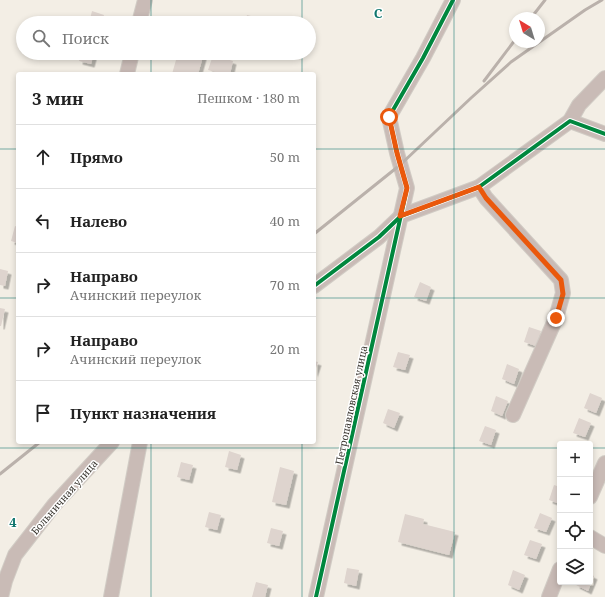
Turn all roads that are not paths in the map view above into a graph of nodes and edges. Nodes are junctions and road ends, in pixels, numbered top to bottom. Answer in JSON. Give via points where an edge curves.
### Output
{"nodes":[{"id":1,"x":145,"y":0,"type":"edge"},
{"id":2,"x":453,"y":0,"type":"edge"},
{"id":3,"x":141,"y":16,"type":"edge"},
{"id":4,"x":130,"y":60,"type":"edge"},
{"id":5,"x":127,"y":72,"type":"edge"},
{"id":6,"x":605,"y":78,"type":"edge"},
{"id":7,"x":570,"y":121,"type":"junction"},
{"id":8,"x":605,"y":134,"type":"edge"},
{"id":9,"x":479,"y":187,"type":"junction"},
{"id":10,"x":400,"y":216,"type":"junction"},
{"id":11,"x":316,"y":284,"type":"edge"},
{"id":12,"x":513,"y":415,"type":"dead end"},
{"id":13,"x":110,"y":444,"type":"edge"},
{"id":14,"x":140,"y":444,"type":"edge"},
{"id":15,"x":605,"y":463,"type":"edge"},
{"id":16,"x":593,"y":490,"type":"edge"},
{"id":17,"x":593,"y":539,"type":"edge"},
{"id":18,"x":605,"y":546,"type":"edge"},
{"id":19,"x":557,"y":577,"type":"edge"},
{"id":20,"x":1,"y":597,"type":"edge"},
{"id":21,"x":111,"y":597,"type":"edge"},
{"id":22,"x":316,"y":597,"type":"edge"},
{"id":23,"x":549,"y":597,"type":"edge"}],
"edges":[{"from":1,"to":3,"type":"street"},
{"from":2,"to":10,"type":"street","name":"Петропавловская улица","via":[[389,117],[407,188]]},
{"from":4,"to":5,"type":"street"},
{"from":6,"to":7,"type":"street","via":[[579,105]]},
{"from":7,"to":8,"type":"street"},
{"from":7,"to":9,"type":"street"},
{"from":9,"to":10,"type":"street"},
{"from":9,"to":12,"type":"street","via":[[486,198],[561,280],[563,294],[556,318]]},
{"from":10,"to":11,"type":"street","via":[[379,237]]},
{"from":10,"to":22,"type":"street","name":"Петропавловская улица"},
{"from":13,"to":20,"type":"street","name":"Больничная улица","via":[[54,505],[15,555]]},
{"from":14,"to":21,"type":"street"},
{"from":15,"to":16,"type":"street"},
{"from":17,"to":18,"type":"street"},
{"from":19,"to":23,"type":"street"}]}
